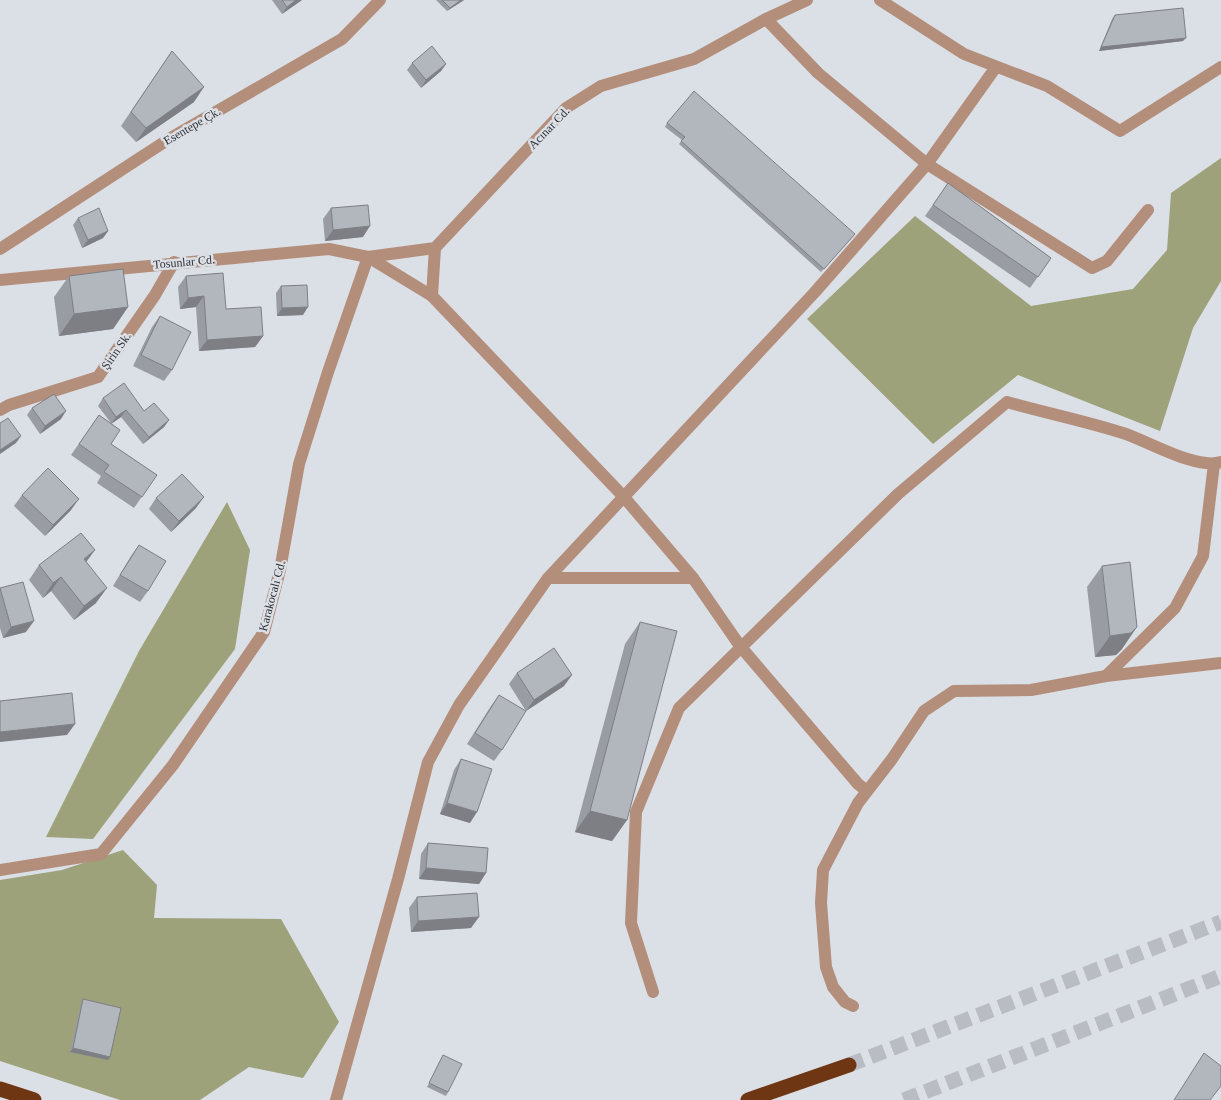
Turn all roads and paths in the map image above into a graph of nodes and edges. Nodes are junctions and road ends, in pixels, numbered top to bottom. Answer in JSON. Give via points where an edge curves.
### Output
{"nodes":[{"id":1,"x":380,"y":0,"type":"edge"},
{"id":2,"x":807,"y":0,"type":"edge"},
{"id":3,"x":880,"y":0,"type":"edge"},
{"id":4,"x":766,"y":19,"type":"junction"},
{"id":5,"x":996,"y":67,"type":"junction"},
{"id":6,"x":1221,"y":67,"type":"edge"},
{"id":7,"x":927,"y":164,"type":"junction"},
{"id":8,"x":1148,"y":210,"type":"dead end"},
{"id":9,"x":435,"y":248,"type":"junction"},
{"id":10,"x":0,"y":249,"type":"edge"},
{"id":11,"x":368,"y":257,"type":"junction"},
{"id":12,"x":174,"y":262,"type":"junction"},
{"id":13,"x":0,"y":280,"type":"edge"},
{"id":14,"x":432,"y":296,"type":"junction"},
{"id":15,"x":0,"y":410,"type":"edge"},
{"id":16,"x":1217,"y":463,"type":"edge"},
{"id":17,"x":623,"y":496,"type":"junction"},
{"id":18,"x":548,"y":578,"type":"junction"},
{"id":19,"x":693,"y":578,"type":"junction"},
{"id":20,"x":740,"y":646,"type":"junction"},
{"id":21,"x":1221,"y":663,"type":"edge"},
{"id":22,"x":1106,"y":676,"type":"junction"},
{"id":23,"x":867,"y":791,"type":"junction"},
{"id":24,"x":0,"y":870,"type":"edge"},
{"id":25,"x":653,"y":992,"type":"dead end"},
{"id":26,"x":853,"y":1006,"type":"dead end"},
{"id":27,"x":849,"y":1065,"type":"tunnel mouth"},
{"id":28,"x":0,"y":1089,"type":"edge"},
{"id":29,"x":34,"y":1100,"type":"edge"},
{"id":30,"x":336,"y":1100,"type":"edge"},
{"id":31,"x":748,"y":1100,"type":"edge"}],
"edges":[{"from":1,"to":10,"type":"street","name":"Esentepe Çk.","via":[[342,40],[169,139]]},
{"from":2,"to":4,"type":"street","name":"Acınar Cd."},
{"from":3,"to":5,"type":"street","via":[[964,54]]},
{"from":4,"to":7,"type":"street","via":[[818,73]]},
{"from":4,"to":9,"type":"street","name":"Acınar Cd.","via":[[694,60],[601,86],[566,108]]},
{"from":5,"to":6,"type":"street","via":[[1046,86],[1120,130]]},
{"from":5,"to":7,"type":"street"},
{"from":7,"to":8,"type":"street","via":[[1092,268],[1107,261]]},
{"from":7,"to":17,"type":"street","via":[[815,292]]},
{"from":9,"to":11,"type":"street"},
{"from":9,"to":14,"type":"street"},
{"from":11,"to":12,"type":"street","name":"Tosunlar Cd.","via":[[328,249]]},
{"from":11,"to":14,"type":"street"},
{"from":11,"to":24,"type":"street","name":"Karakocalı Cd.","via":[[299,464],[280,570],[264,632],[173,765],[101,854]]},
{"from":12,"to":13,"type":"street","name":"Tosunlar Cd."},
{"from":12,"to":15,"type":"street","name":"Şirin Sk.","via":[[98,377]]},
{"from":14,"to":17,"type":"street"},
{"from":16,"to":20,"type":"street","via":[[1196,461],[1123,433],[1007,402],[898,494]]},
{"from":16,"to":22,"type":"street","via":[[1203,556],[1175,608]]},
{"from":17,"to":18,"type":"street"},
{"from":17,"to":19,"type":"street"},
{"from":18,"to":19,"type":"street"},
{"from":18,"to":30,"type":"street","via":[[459,705],[428,762]]},
{"from":19,"to":20,"type":"street"},
{"from":20,"to":23,"type":"street"},
{"from":20,"to":25,"type":"street","via":[[679,708],[636,812],[631,923]]},
{"from":21,"to":22,"type":"street"},
{"from":22,"to":23,"type":"street","via":[[1031,690],[954,691],[924,711]]},
{"from":23,"to":26,"type":"street","via":[[823,870],[821,903],[826,967],[833,987],[845,1002]]},
{"from":27,"to":31,"type":"highway"},
{"from":28,"to":29,"type":"highway"}]}
